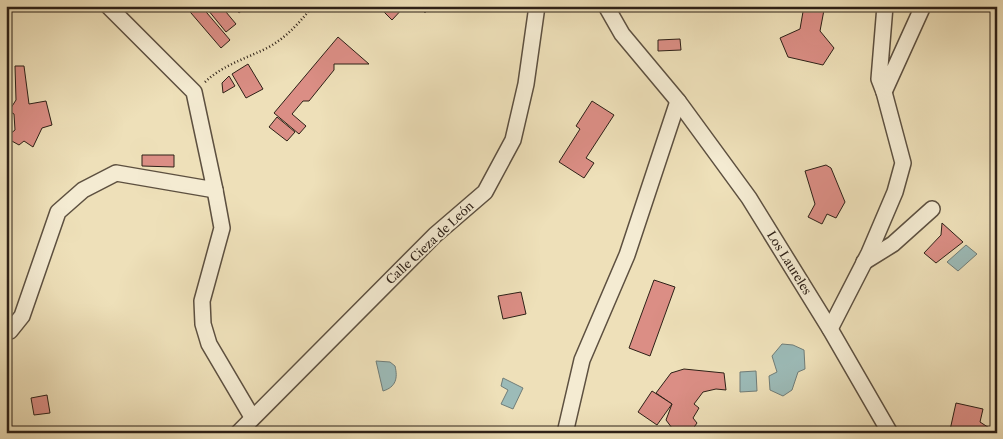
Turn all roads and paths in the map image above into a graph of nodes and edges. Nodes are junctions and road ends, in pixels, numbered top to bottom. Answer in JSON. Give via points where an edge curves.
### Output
{"nodes":[{"id":1,"x":108,"y":6,"type":"edge"},
{"id":2,"x":312,"y":6,"type":"edge"},
{"id":3,"x":537,"y":6,"type":"edge"},
{"id":4,"x":606,"y":6,"type":"edge"},
{"id":5,"x":885,"y":6,"type":"edge"},
{"id":6,"x":923,"y":6,"type":"edge"},
{"id":7,"x":194,"y":92,"type":"junction"},
{"id":8,"x":884,"y":92,"type":"junction"},
{"id":9,"x":678,"y":101,"type":"junction"},
{"id":10,"x":215,"y":190,"type":"junction"},
{"id":11,"x":932,"y":209,"type":"dead end"},
{"id":12,"x":864,"y":262,"type":"junction"},
{"id":13,"x":830,"y":329,"type":"junction"},
{"id":14,"x":6,"y":332,"type":"edge"},
{"id":15,"x":252,"y":417,"type":"junction"},
{"id":16,"x":238,"y":433,"type":"edge"},
{"id":17,"x":565,"y":433,"type":"edge"},
{"id":18,"x":890,"y":433,"type":"edge"}],
"edges":[{"from":1,"to":7,"type":"street"},
{"from":2,"to":7,"type":"path","via":[[289,33],[268,48],[230,64]]},
{"from":3,"to":15,"type":"street","name":"Calle Cieza de León","via":[[526,84],[513,140],[485,192],[435,235]]},
{"from":4,"to":9,"type":"street","name":"Los Laureles","via":[[622,34]]},
{"from":5,"to":8,"type":"street","via":[[879,79]]},
{"from":6,"to":8,"type":"street"},
{"from":7,"to":10,"type":"street"},
{"from":8,"to":12,"type":"street","via":[[903,163],[895,192]]},
{"from":9,"to":13,"type":"street","name":"Los Laureles","via":[[749,198]]},
{"from":9,"to":17,"type":"street","via":[[627,255],[582,360]]},
{"from":10,"to":14,"type":"street","via":[[116,173],[83,190],[58,212],[22,316]]},
{"from":10,"to":15,"type":"street","via":[[222,228],[202,301],[203,324],[209,344]]},
{"from":11,"to":12,"type":"street","via":[[893,244]]},
{"from":12,"to":13,"type":"street"},
{"from":13,"to":18,"type":"street","name":"Los Laureles"},
{"from":15,"to":16,"type":"street","name":"Calle Cieza de León"}]}
